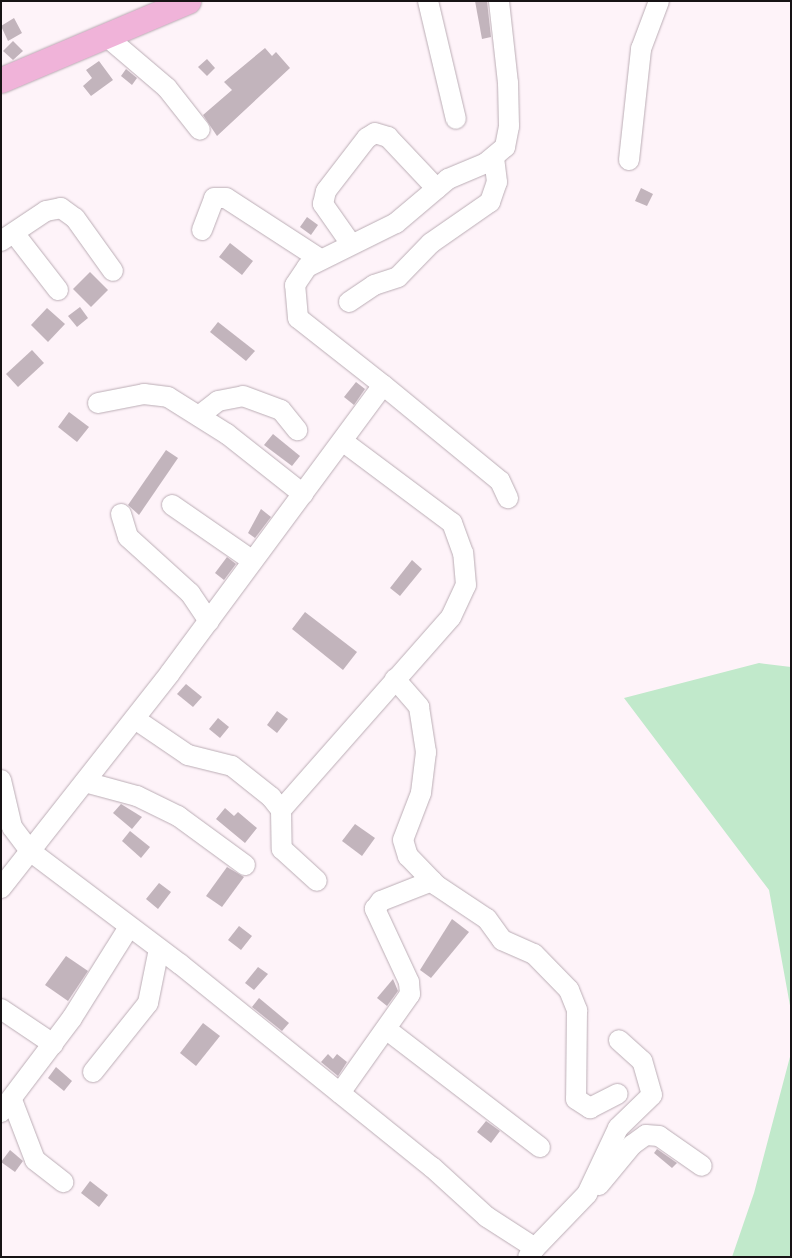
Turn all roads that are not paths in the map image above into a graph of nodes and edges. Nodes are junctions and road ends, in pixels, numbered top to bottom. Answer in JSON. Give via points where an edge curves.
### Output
{"nodes":[{"id":1,"x":188,"y":1,"type":"edge"},
{"id":2,"x":428,"y":1,"type":"edge"},
{"id":3,"x":498,"y":1,"type":"edge"},
{"id":4,"x":659,"y":1,"type":"edge"},
{"id":5,"x":106,"y":36,"type":"junction"},
{"id":6,"x":1,"y":80,"type":"edge"},
{"id":7,"x":456,"y":119,"type":"dead end"},
{"id":8,"x":200,"y":130,"type":"dead end"},
{"id":9,"x":494,"y":158,"type":"junction"},
{"id":10,"x":629,"y":160,"type":"dead end"},
{"id":11,"x":437,"y":189,"type":"junction"},
{"id":12,"x":202,"y":230,"type":"dead end"},
{"id":13,"x":7,"y":237,"type":"edge"},
{"id":14,"x":351,"y":244,"type":"junction"},
{"id":15,"x":320,"y":259,"type":"junction"},
{"id":16,"x":113,"y":271,"type":"dead end"},
{"id":17,"x":58,"y":290,"type":"dead end"},
{"id":18,"x":349,"y":302,"type":"dead end"},
{"id":19,"x":383,"y":385,"type":"junction"},
{"id":20,"x":98,"y":403,"type":"dead end"},
{"id":21,"x":199,"y":416,"type":"junction"},
{"id":22,"x":297,"y":430,"type":"dead end"},
{"id":23,"x":344,"y":443,"type":"junction"},
{"id":24,"x":303,"y":494,"type":"junction"},
{"id":25,"x":508,"y":498,"type":"dead end"},
{"id":26,"x":172,"y":504,"type":"dead end"},
{"id":27,"x":121,"y":514,"type":"dead end"},
{"id":28,"x":253,"y":561,"type":"junction"},
{"id":29,"x":209,"y":621,"type":"junction"},
{"id":30,"x":395,"y":680,"type":"junction"},
{"id":31,"x":135,"y":719,"type":"junction"},
{"id":32,"x":1,"y":780,"type":"edge"},
{"id":33,"x":85,"y":782,"type":"junction"},
{"id":34,"x":281,"y":810,"type":"junction"},
{"id":35,"x":30,"y":851,"type":"junction"},
{"id":36,"x":245,"y":865,"type":"dead end"},
{"id":37,"x":317,"y":881,"type":"dead end"},
{"id":38,"x":432,"y":881,"type":"junction"},
{"id":39,"x":1,"y":888,"type":"edge"},
{"id":40,"x":129,"y":927,"type":"junction"},
{"id":41,"x":159,"y":949,"type":"junction"},
{"id":42,"x":1,"y":1010,"type":"edge"},
{"id":43,"x":386,"y":1029,"type":"junction"},
{"id":44,"x":620,"y":1040,"type":"dead end"},
{"id":45,"x":53,"y":1044,"type":"junction"},
{"id":46,"x":93,"y":1072,"type":"dead end"},
{"id":47,"x":340,"y":1093,"type":"junction"},
{"id":48,"x":618,"y":1094,"type":"dead end"},
{"id":49,"x":7,"y":1106,"type":"edge"},
{"id":50,"x":540,"y":1147,"type":"dead end"},
{"id":51,"x":702,"y":1166,"type":"dead end"},
{"id":52,"x":63,"y":1182,"type":"dead end"},
{"id":53,"x":591,"y":1188,"type":"junction"},
{"id":54,"x":531,"y":1252,"type":"edge"}],
"edges":[{"from":1,"to":5,"type":"main road"},
{"from":2,"to":7,"type":"street"},
{"from":3,"to":9,"type":"street","via":[[510,126],[505,147]]},
{"from":4,"to":10,"type":"street","via":[[641,49]]},
{"from":5,"to":6,"type":"main road"},
{"from":5,"to":8,"type":"street","via":[[167,88]]},
{"from":9,"to":11,"type":"street","via":[[454,174]]},
{"from":9,"to":18,"type":"street","via":[[497,182],[490,202],[431,243],[398,277],[374,285]]},
{"from":11,"to":14,"type":"street","via":[[396,223]]},
{"from":11,"to":14,"type":"street","via":[[388,137],[375,133],[367,138],[326,191],[323,204]]},
{"from":12,"to":15,"type":"street","via":[[214,198],[226,198]]},
{"from":13,"to":16,"type":"street","via":[[54,208],[67,210]]},
{"from":13,"to":17,"type":"street"},
{"from":14,"to":15,"type":"street"},
{"from":15,"to":19,"type":"street","via":[[307,267],[295,285],[298,318]]},
{"from":19,"to":23,"type":"street"},
{"from":19,"to":25,"type":"street","via":[[500,481]]},
{"from":20,"to":21,"type":"street","via":[[157,394]]},
{"from":21,"to":22,"type":"street","via":[[218,401],[243,396],[281,410]]},
{"from":21,"to":24,"type":"street"},
{"from":23,"to":24,"type":"street"},
{"from":23,"to":30,"type":"street","via":[[447,518],[463,553],[466,585],[460,602]]},
{"from":24,"to":28,"type":"street"},
{"from":26,"to":28,"type":"street"},
{"from":27,"to":29,"type":"street","via":[[128,537],[190,593]]},
{"from":28,"to":29,"type":"street"},
{"from":29,"to":31,"type":"street"},
{"from":30,"to":34,"type":"street"},
{"from":30,"to":38,"type":"street","via":[[419,707],[426,752],[424,782],[404,848]]},
{"from":31,"to":33,"type":"street"},
{"from":31,"to":34,"type":"street","via":[[192,757],[232,766]]},
{"from":32,"to":35,"type":"street","via":[[12,827]]},
{"from":33,"to":35,"type":"street"},
{"from":33,"to":36,"type":"street","via":[[137,796],[178,816]]},
{"from":34,"to":37,"type":"street","via":[[282,849]]},
{"from":35,"to":39,"type":"street"},
{"from":35,"to":40,"type":"street"},
{"from":38,"to":43,"type":"street","via":[[381,901],[375,909],[411,988]]},
{"from":38,"to":48,"type":"street","via":[[478,910],[502,940],[534,954],[569,990],[577,1010],[576,1100],[590,1108]]},
{"from":40,"to":41,"type":"street"},
{"from":40,"to":45,"type":"street"},
{"from":41,"to":46,"type":"street","via":[[148,1002]]},
{"from":41,"to":47,"type":"street"},
{"from":42,"to":45,"type":"street"},
{"from":43,"to":47,"type":"street"},
{"from":43,"to":50,"type":"street"},
{"from":44,"to":53,"type":"street","via":[[642,1061],[652,1095],[622,1123]]},
{"from":45,"to":49,"type":"street"},
{"from":47,"to":54,"type":"street"},
{"from":49,"to":52,"type":"street","via":[[34,1160]]},
{"from":51,"to":53,"type":"street","via":[[660,1136],[646,1135],[632,1145],[603,1183]]},
{"from":53,"to":54,"type":"street"}]}
